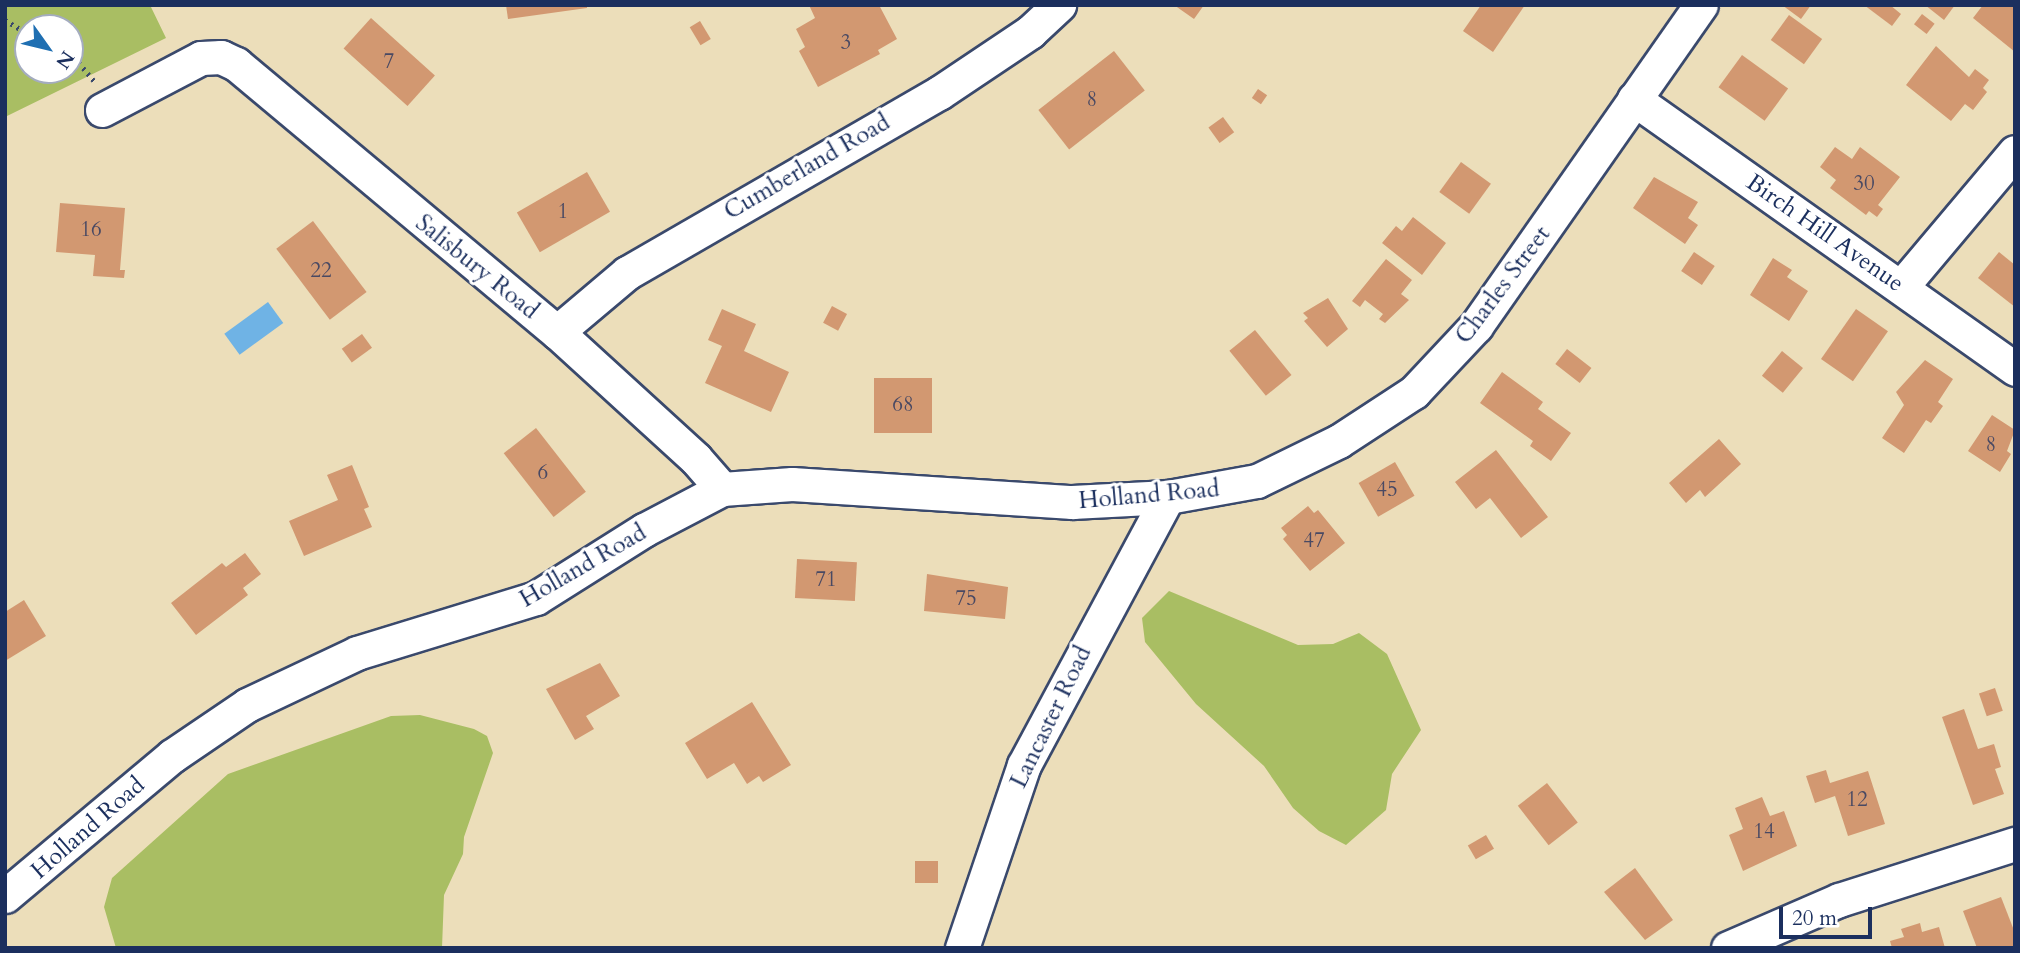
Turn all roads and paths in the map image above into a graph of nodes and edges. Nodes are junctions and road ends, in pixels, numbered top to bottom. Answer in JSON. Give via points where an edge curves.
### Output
{"nodes":[{"id":1,"x":1059,"y":5,"type":"edge"},
{"id":2,"x":1701,"y":5,"type":"edge"},
{"id":3,"x":1634,"y":99,"type":"junction"},
{"id":4,"x":102,"y":110,"type":"dead end"},
{"id":5,"x":2015,"y":152,"type":"edge"},
{"id":6,"x":1902,"y":286,"type":"junction"},
{"id":7,"x":557,"y":332,"type":"junction"},
{"id":8,"x":2015,"y":369,"type":"edge"},
{"id":9,"x":1235,"y":488,"type":"joint"},
{"id":10,"x":722,"y":489,"type":"junction"},
{"id":11,"x":1168,"y":498,"type":"junction"},
{"id":12,"x":2015,"y":844,"type":"edge"},
{"id":13,"x":5,"y":896,"type":"edge"},
{"id":14,"x":962,"y":948,"type":"edge"},
{"id":15,"x":1728,"y":948,"type":"edge"}],
"edges":[{"from":1,"to":7,"type":"street","name":"Cumberland Road","via":[[1030,32],[939,93],[627,273]]},
{"from":2,"to":3,"type":"street","name":"Charles Street"},
{"from":3,"to":6,"type":"street","name":"Birch Hill Avenue"},
{"from":3,"to":9,"type":"street","name":"Charles Street","via":[[1483,316],[1428,379],[1339,441]]},
{"from":4,"to":7,"type":"street","name":"Salisbury Road","via":[[196,61],[221,57],[245,70]]},
{"from":5,"to":6,"type":"street"},
{"from":6,"to":8,"type":"street","name":"Birch Hill Avenue"},
{"from":7,"to":10,"type":"street","name":"Salisbury Road","via":[[696,459]]},
{"from":9,"to":11,"type":"street","name":"Holland Road"},
{"from":10,"to":11,"type":"street","name":"Holland Road","via":[[792,484],[1072,502]]},
{"from":10,"to":13,"type":"street","name":"Holland Road","via":[[644,530],[536,598],[357,653],[247,705],[172,756]]},
{"from":11,"to":14,"type":"street","name":"Lancaster Road","via":[[1029,753]]},
{"from":12,"to":15,"type":"street","via":[[1839,900]]}]}
